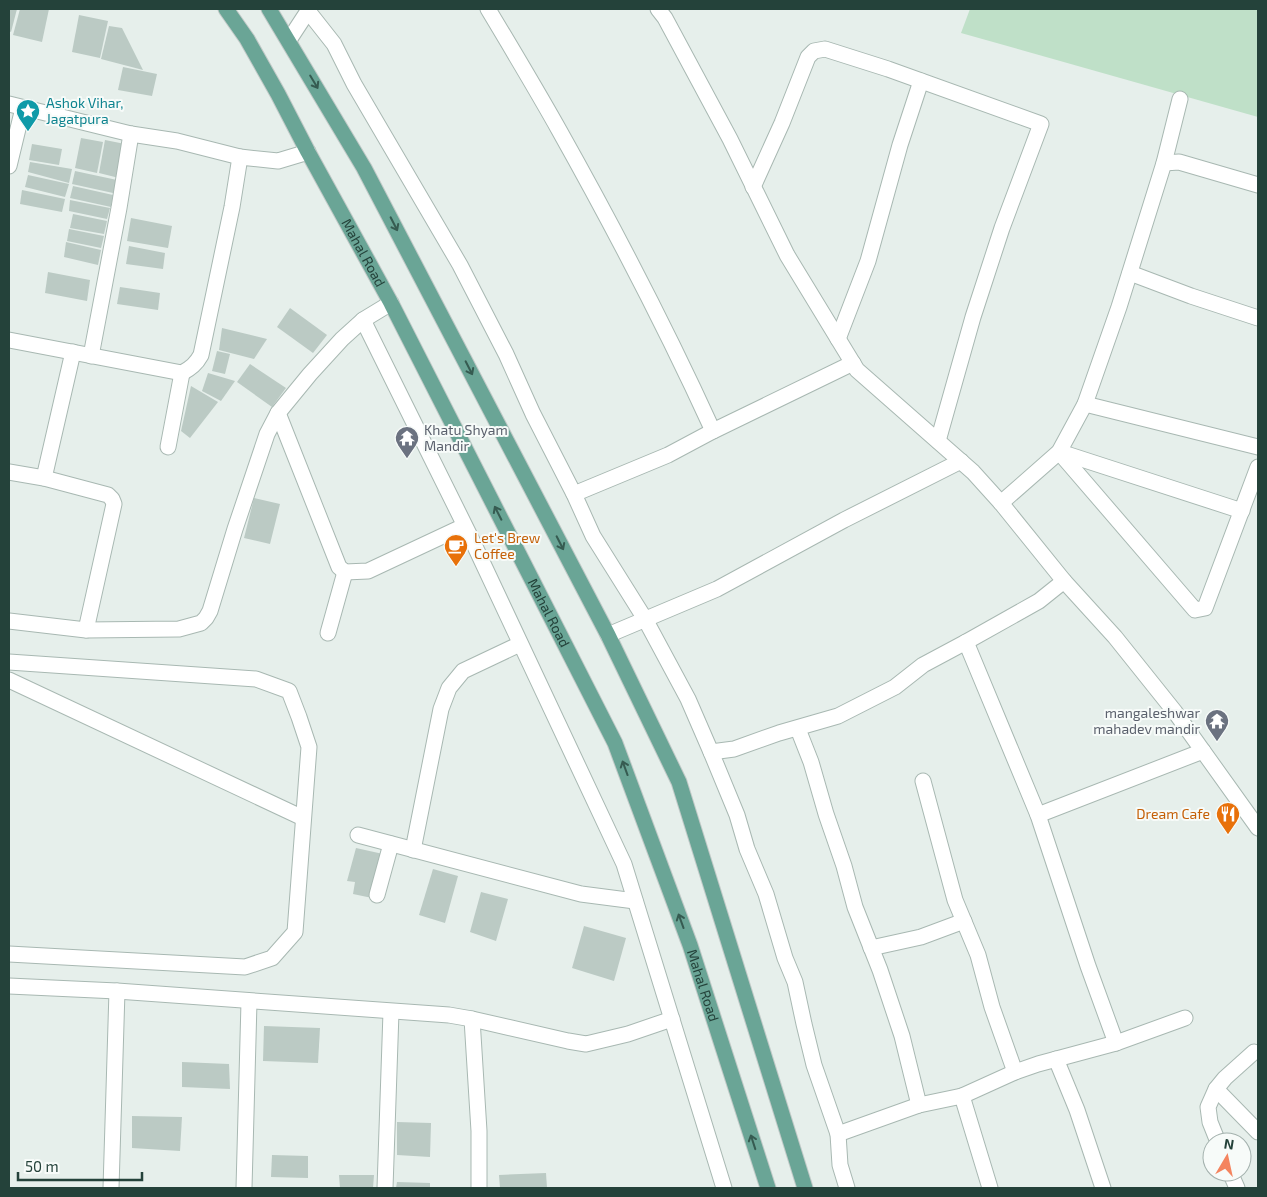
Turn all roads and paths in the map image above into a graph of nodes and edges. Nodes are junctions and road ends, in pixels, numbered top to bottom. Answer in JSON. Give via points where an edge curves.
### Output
{"nodes":[{"id":1,"x":226,"y":9,"type":"edge"},
{"id":2,"x":269,"y":9,"type":"edge"},
{"id":3,"x":488,"y":9,"type":"edge"},
{"id":4,"x":658,"y":9,"type":"edge"},
{"id":5,"x":308,"y":10,"type":"edge"},
{"id":6,"x":289,"y":40,"type":"junction"},
{"id":7,"x":921,"y":80,"type":"junction"},
{"id":8,"x":1180,"y":99,"type":"dead end"},
{"id":9,"x":16,"y":106,"type":"edge"},
{"id":10,"x":131,"y":134,"type":"junction"},
{"id":11,"x":308,"y":152,"type":"junction"},
{"id":12,"x":240,"y":157,"type":"junction"},
{"id":13,"x":1164,"y":163,"type":"junction"},
{"id":14,"x":9,"y":166,"type":"edge"},
{"id":15,"x":1258,"y":185,"type":"edge"},
{"id":16,"x":753,"y":187,"type":"junction"},
{"id":17,"x":1130,"y":273,"type":"junction"},
{"id":18,"x":391,"y":302,"type":"junction"},
{"id":19,"x":1258,"y":318,"type":"edge"},
{"id":20,"x":363,"y":320,"type":"junction"},
{"id":21,"x":838,"y":339,"type":"junction"},
{"id":22,"x":9,"y":340,"type":"edge"},
{"id":23,"x":73,"y":352,"type":"junction"},
{"id":24,"x":90,"y":356,"type":"junction"},
{"id":25,"x":853,"y":363,"type":"junction"},
{"id":26,"x":182,"y":373,"type":"junction"},
{"id":27,"x":1085,"y":404,"type":"junction"},
{"id":28,"x":278,"y":413,"type":"junction"},
{"id":29,"x":713,"y":430,"type":"junction"},
{"id":30,"x":938,"y":441,"type":"junction"},
{"id":31,"x":168,"y":447,"type":"dead end"},
{"id":32,"x":1258,"y":447,"type":"edge"},
{"id":33,"x":1059,"y":452,"type":"junction"},
{"id":34,"x":961,"y":461,"type":"junction"},
{"id":35,"x":1258,"y":467,"type":"edge"},
{"id":36,"x":9,"y":472,"type":"edge"},
{"id":37,"x":44,"y":478,"type":"junction"},
{"id":38,"x":574,"y":494,"type":"junction"},
{"id":39,"x":1001,"y":503,"type":"junction"},
{"id":40,"x":1242,"y":511,"type":"junction"},
{"id":41,"x":464,"y":526,"type":"junction"},
{"id":42,"x":345,"y":572,"type":"junction"},
{"id":43,"x":1064,"y":581,"type":"junction"},
{"id":44,"x":645,"y":619,"type":"junction"},
{"id":45,"x":9,"y":621,"type":"edge"},
{"id":46,"x":86,"y":630,"type":"junction"},
{"id":47,"x":328,"y":633,"type":"dead end"},
{"id":48,"x":608,"y":635,"type":"junction"},
{"id":49,"x":966,"y":642,"type":"junction"},
{"id":50,"x":520,"y":644,"type":"junction"},
{"id":51,"x":9,"y":662,"type":"edge"},
{"id":52,"x":9,"y":680,"type":"edge"},
{"id":53,"x":798,"y":728,"type":"junction"},
{"id":54,"x":1203,"y":750,"type":"junction"},
{"id":55,"x":711,"y":752,"type":"junction"},
{"id":56,"x":923,"y":781,"type":"dead end"},
{"id":57,"x":1038,"y":815,"type":"junction"},
{"id":58,"x":304,"y":818,"type":"junction"},
{"id":59,"x":1258,"y":824,"type":"edge"},
{"id":60,"x":358,"y":835,"type":"dead end"},
{"id":61,"x":391,"y":844,"type":"junction"},
{"id":62,"x":413,"y":850,"type":"junction"},
{"id":63,"x":377,"y":895,"type":"dead end"},
{"id":64,"x":636,"y":901,"type":"junction"},
{"id":65,"x":964,"y":921,"type":"junction"},
{"id":66,"x":871,"y":948,"type":"junction"},
{"id":67,"x":9,"y":954,"type":"edge"},
{"id":68,"x":9,"y":986,"type":"edge"},
{"id":69,"x":117,"y":991,"type":"junction"},
{"id":70,"x":249,"y":1002,"type":"junction"},
{"id":71,"x":391,"y":1012,"type":"junction"},
{"id":72,"x":1185,"y":1018,"type":"dead end"},
{"id":73,"x":472,"y":1019,"type":"junction"},
{"id":74,"x":672,"y":1019,"type":"junction"},
{"id":75,"x":1116,"y":1043,"type":"junction"},
{"id":76,"x":1254,"y":1052,"type":"dead end"},
{"id":77,"x":1056,"y":1059,"type":"junction"},
{"id":78,"x":1016,"y":1072,"type":"junction"},
{"id":79,"x":1216,"y":1089,"type":"junction"},
{"id":80,"x":962,"y":1096,"type":"junction"},
{"id":81,"x":919,"y":1105,"type":"junction"},
{"id":82,"x":1214,"y":1132,"type":"edge"},
{"id":83,"x":1258,"y":1132,"type":"edge"},
{"id":84,"x":838,"y":1134,"type":"junction"},
{"id":85,"x":111,"y":1188,"type":"edge"},
{"id":86,"x":244,"y":1188,"type":"edge"},
{"id":87,"x":385,"y":1188,"type":"edge"},
{"id":88,"x":479,"y":1188,"type":"edge"},
{"id":89,"x":724,"y":1188,"type":"edge"},
{"id":90,"x":768,"y":1188,"type":"edge"},
{"id":91,"x":805,"y":1188,"type":"edge"},
{"id":92,"x":847,"y":1188,"type":"edge"},
{"id":93,"x":990,"y":1188,"type":"edge"},
{"id":94,"x":1104,"y":1188,"type":"edge"}],
"edges":[{"from":1,"to":11,"type":"main road","name":"Mahal Road","via":[[247,39]]},
{"from":2,"to":6,"type":"main road"},
{"from":3,"to":29,"type":"street","via":[[593,192]]},
{"from":4,"to":16,"type":"street"},
{"from":5,"to":6,"type":"street"},
{"from":5,"to":38,"type":"street","via":[[334,44],[377,125],[460,265]]},
{"from":6,"to":48,"type":"main road","one_way":true,"via":[[364,168]]},
{"from":7,"to":16,"type":"street","via":[[825,50],[814,51],[808,57]]},
{"from":7,"to":21,"type":"street","via":[[868,261]]},
{"from":7,"to":30,"type":"street","via":[[1041,124],[973,317]]},
{"from":8,"to":13,"type":"street"},
{"from":9,"to":10,"type":"street"},
{"from":9,"to":14,"type":"street"},
{"from":10,"to":12,"type":"street","via":[[177,141]]},
{"from":10,"to":24,"type":"street"},
{"from":11,"to":12,"type":"street","via":[[278,162]]},
{"from":11,"to":18,"type":"main road","name":"Mahal Road"},
{"from":12,"to":26,"type":"street","via":[[201,355],[191,368]]},
{"from":13,"to":15,"type":"street","via":[[1179,162]]},
{"from":13,"to":17,"type":"street"},
{"from":16,"to":21,"type":"street","via":[[787,255]]},
{"from":17,"to":19,"type":"street"},
{"from":17,"to":27,"type":"street"},
{"from":18,"to":20,"type":"street"},
{"from":90,"to":18,"type":"main road","name":"Mahal Road","one_way":true,"via":[[690,944],[615,743]]},
{"from":20,"to":28,"type":"street","via":[[329,353]]},
{"from":20,"to":41,"type":"street"},
{"from":21,"to":25,"type":"street"},
{"from":22,"to":23,"type":"street"},
{"from":23,"to":24,"type":"street"},
{"from":23,"to":37,"type":"street"},
{"from":24,"to":26,"type":"street"},
{"from":25,"to":29,"type":"street"},
{"from":25,"to":30,"type":"street"},
{"from":26,"to":31,"type":"street"},
{"from":27,"to":32,"type":"street"},
{"from":27,"to":33,"type":"street"},
{"from":28,"to":42,"type":"street","via":[[339,567]]},
{"from":28,"to":46,"type":"street","via":[[267,434],[206,618],[201,623],[179,629]]},
{"from":29,"to":38,"type":"street","via":[[668,455]]},
{"from":30,"to":34,"type":"street"},
{"from":33,"to":39,"type":"street"},
{"from":33,"to":40,"type":"street"},
{"from":33,"to":40,"type":"street","via":[[1195,610],[1205,608]]},
{"from":34,"to":39,"type":"street"},
{"from":34,"to":44,"type":"street","via":[[716,589]]},
{"from":35,"to":40,"type":"street"},
{"from":36,"to":37,"type":"street"},
{"from":37,"to":46,"type":"street","via":[[108,495],[114,504]]},
{"from":38,"to":44,"type":"street","via":[[593,536]]},
{"from":39,"to":43,"type":"street"},
{"from":41,"to":42,"type":"street","via":[[368,571]]},
{"from":41,"to":50,"type":"street"},
{"from":42,"to":47,"type":"street"},
{"from":43,"to":49,"type":"street","via":[[1039,601]]},
{"from":43,"to":54,"type":"street","via":[[1116,636]]},
{"from":44,"to":48,"type":"street"},
{"from":44,"to":55,"type":"street","via":[[688,699]]},
{"from":45,"to":46,"type":"street"},
{"from":48,"to":91,"type":"main road","via":[[679,782]]},
{"from":49,"to":53,"type":"street","via":[[923,665],[895,687],[838,716]]},
{"from":49,"to":57,"type":"street"},
{"from":50,"to":62,"type":"street","via":[[463,671],[449,688],[441,709]]},
{"from":50,"to":64,"type":"street","via":[[624,864]]},
{"from":51,"to":58,"type":"street","via":[[256,679],[289,691],[309,747]]},
{"from":52,"to":58,"type":"street"},
{"from":53,"to":55,"type":"street"},
{"from":53,"to":66,"type":"street","via":[[812,762],[855,907]]},
{"from":54,"to":57,"type":"street"},
{"from":54,"to":59,"type":"street"},
{"from":55,"to":84,"type":"street","via":[[766,894],[795,982],[814,1065]]},
{"from":56,"to":65,"type":"street","via":[[955,900]]},
{"from":57,"to":75,"type":"street"},
{"from":58,"to":67,"type":"street","via":[[295,932],[272,958],[245,967]]},
{"from":60,"to":61,"type":"street"},
{"from":61,"to":62,"type":"street"},
{"from":61,"to":63,"type":"street"},
{"from":62,"to":64,"type":"street","via":[[581,894]]},
{"from":64,"to":74,"type":"street"},
{"from":65,"to":66,"type":"street","via":[[922,937]]},
{"from":65,"to":78,"type":"street"},
{"from":66,"to":81,"type":"street","via":[[902,1036]]},
{"from":68,"to":69,"type":"street"},
{"from":69,"to":70,"type":"street"},
{"from":69,"to":85,"type":"street"},
{"from":70,"to":71,"type":"street"},
{"from":70,"to":86,"type":"street"},
{"from":71,"to":73,"type":"street"},
{"from":71,"to":87,"type":"street"},
{"from":72,"to":75,"type":"street"},
{"from":73,"to":74,"type":"street","via":[[586,1044]]},
{"from":73,"to":88,"type":"street"},
{"from":74,"to":89,"type":"street"},
{"from":75,"to":77,"type":"street"},
{"from":76,"to":79,"type":"street"},
{"from":77,"to":78,"type":"street"},
{"from":77,"to":94,"type":"street"},
{"from":78,"to":80,"type":"street"},
{"from":79,"to":82,"type":"street","via":[[1208,1107]]},
{"from":79,"to":83,"type":"street"},
{"from":80,"to":81,"type":"street"},
{"from":80,"to":93,"type":"street"},
{"from":81,"to":84,"type":"street"},
{"from":84,"to":92,"type":"street","via":[[840,1166]]}]}
